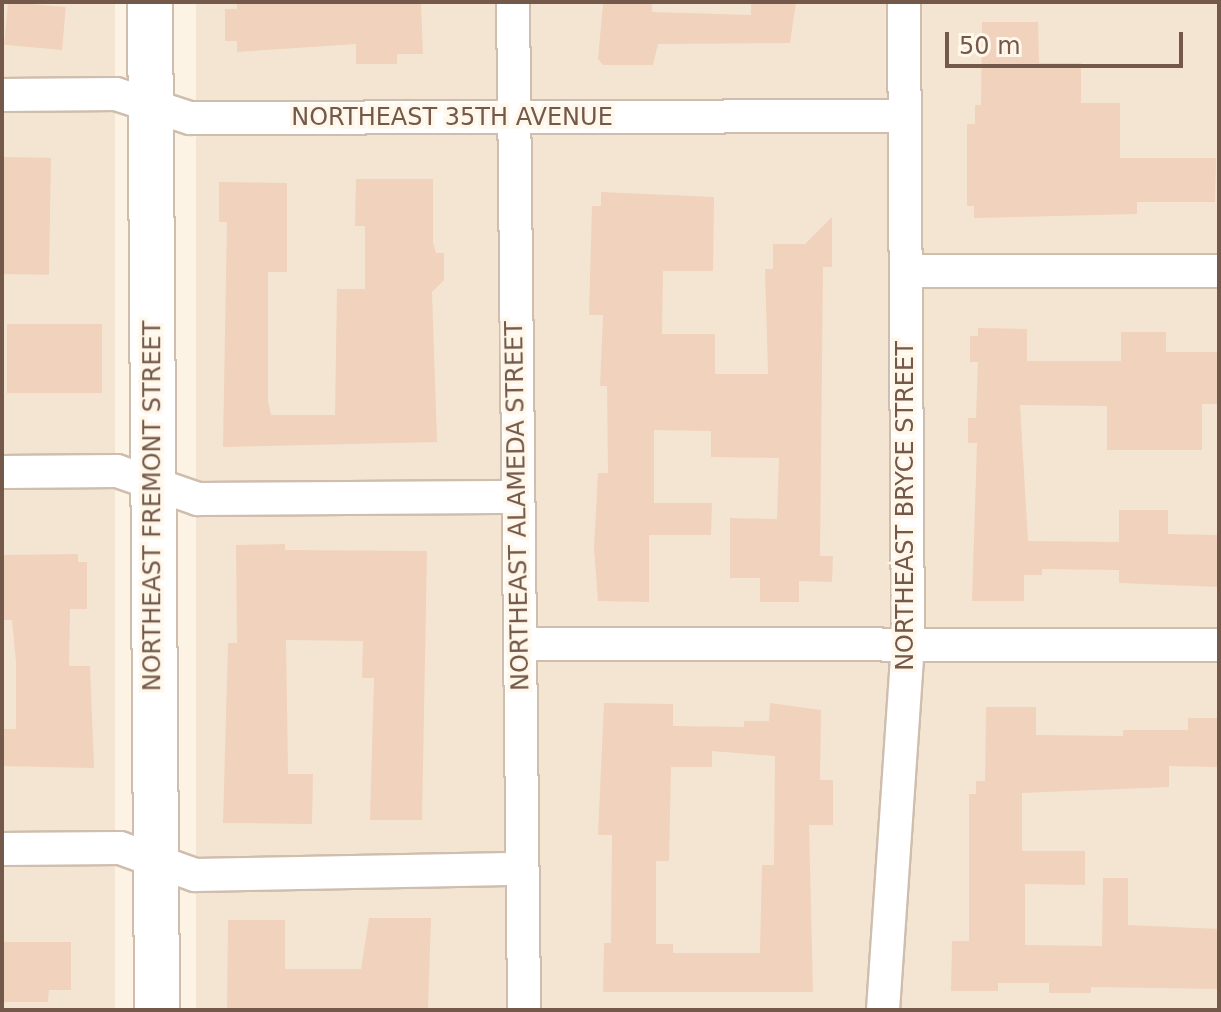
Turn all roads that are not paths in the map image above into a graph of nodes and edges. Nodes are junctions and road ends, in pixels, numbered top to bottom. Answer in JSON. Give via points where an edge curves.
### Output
{"nodes":[{"id":1,"x":150,"y":2,"type":"edge"},
{"id":2,"x":513,"y":2,"type":"edge"},
{"id":3,"x":904,"y":2,"type":"edge"},
{"id":4,"x":2,"y":95,"type":"edge"},
{"id":5,"x":151,"y":106,"type":"junction"},
{"id":6,"x":905,"y":116,"type":"junction"},
{"id":7,"x":513,"y":119,"type":"junction"},
{"id":8,"x":906,"y":271,"type":"junction"},
{"id":9,"x":1219,"y":271,"type":"edge"},
{"id":10,"x":2,"y":472,"type":"edge"},
{"id":11,"x":153,"y":483,"type":"junction"},
{"id":12,"x":518,"y":497,"type":"junction"},
{"id":13,"x":520,"y":644,"type":"junction"},
{"id":14,"x":908,"y":645,"type":"junction"},
{"id":15,"x":1219,"y":645,"type":"edge"},
{"id":16,"x":2,"y":849,"type":"edge"},
{"id":17,"x":156,"y":861,"type":"junction"},
{"id":18,"x":522,"y":869,"type":"junction"},
{"id":19,"x":157,"y":1010,"type":"edge"},
{"id":20,"x":524,"y":1010,"type":"edge"},
{"id":21,"x":883,"y":1010,"type":"edge"}],
"edges":[{"from":1,"to":5,"type":"main road","name":"NORTHEAST FREMONT STREET"},
{"from":2,"to":7,"type":"street","name":"NORTHEAST ALAMEDA STREET"},
{"from":3,"to":6,"type":"street","name":"NORTHEAST BRYCE STREET"},
{"from":4,"to":5,"type":"street","name":"NORTHEAST 35TH AVENUE","via":[[116,94]]},
{"from":5,"to":7,"type":"street","name":"NORTHEAST 35TH AVENUE","via":[[190,118]]},
{"from":5,"to":11,"type":"main road","name":"NORTHEAST FREMONT STREET"},
{"from":6,"to":7,"type":"street","name":"NORTHEAST 35TH AVENUE"},
{"from":6,"to":8,"type":"street","name":"NORTHEAST BRYCE STREET"},
{"from":7,"to":12,"type":"street","name":"NORTHEAST ALAMEDA STREET"},
{"from":8,"to":9,"type":"street"},
{"from":8,"to":14,"type":"street","name":"NORTHEAST BRYCE STREET"},
{"from":10,"to":11,"type":"street","via":[[117,471]]},
{"from":11,"to":12,"type":"street","via":[[198,499]]},
{"from":11,"to":17,"type":"main road","name":"NORTHEAST FREMONT STREET"},
{"from":12,"to":13,"type":"street","name":"NORTHEAST ALAMEDA STREET"},
{"from":13,"to":14,"type":"street"},
{"from":13,"to":18,"type":"street","name":"NORTHEAST ALAMEDA STREET"},
{"from":14,"to":15,"type":"street"},
{"from":14,"to":21,"type":"street","name":"NORTHEAST BRYCE STREET"},
{"from":16,"to":17,"type":"street","via":[[120,848]]},
{"from":17,"to":18,"type":"street","via":[[195,875]]},
{"from":17,"to":19,"type":"main road","name":"NORTHEAST FREMONT STREET"},
{"from":18,"to":20,"type":"street","name":"NORTHEAST ALAMEDA STREET"}]}
